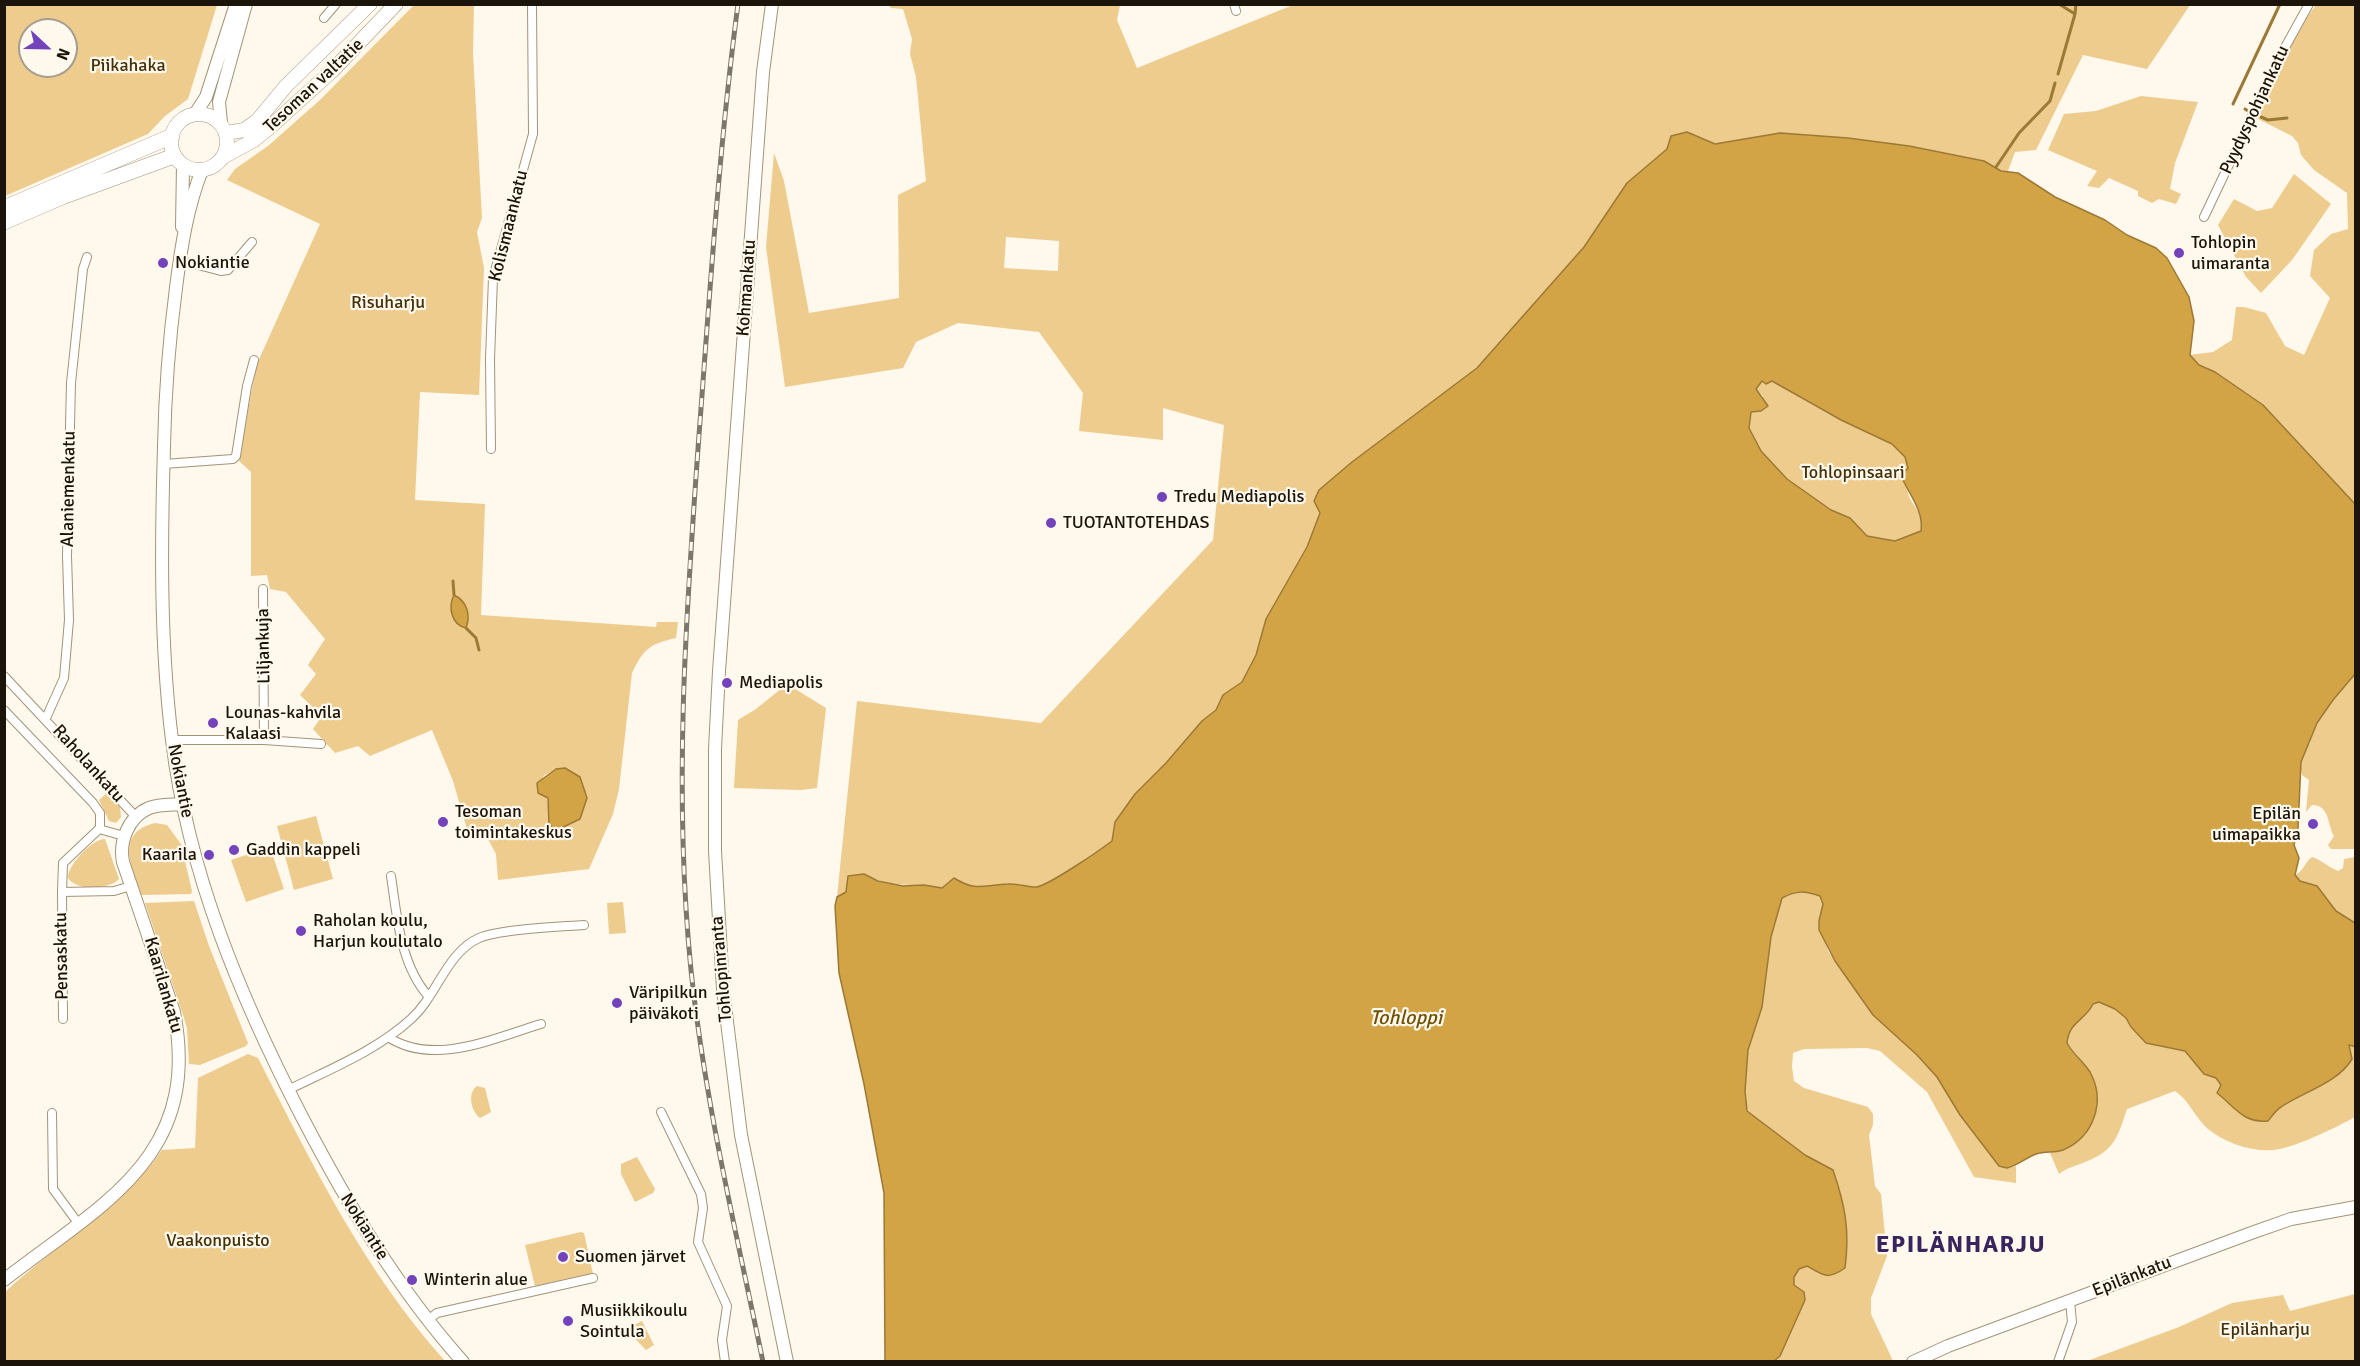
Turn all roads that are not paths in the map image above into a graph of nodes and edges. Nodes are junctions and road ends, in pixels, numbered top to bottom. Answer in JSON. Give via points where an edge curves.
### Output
{"nodes":[{"id":1,"x":236,"y":4,"type":"edge"},
{"id":2,"x":246,"y":4,"type":"edge"},
{"id":3,"x":336,"y":4,"type":"edge"},
{"id":4,"x":370,"y":4,"type":"edge"},
{"id":5,"x":396,"y":4,"type":"edge"},
{"id":6,"x":532,"y":4,"type":"edge"},
{"id":7,"x":772,"y":4,"type":"edge"},
{"id":8,"x":2309,"y":4,"type":"edge"},
{"id":9,"x":324,"y":18,"type":"dead end"},
{"id":10,"x":195,"y":114,"type":"junction"},
{"id":11,"x":223,"y":128,"type":"junction"},
{"id":12,"x":172,"y":136,"type":"junction"},
{"id":13,"x":223,"y":157,"type":"junction"},
{"id":14,"x":179,"y":160,"type":"junction"},
{"id":15,"x":202,"y":170,"type":"junction"},
{"id":16,"x":4,"y":208,"type":"edge"},
{"id":17,"x":2204,"y":217,"type":"dead end"},
{"id":18,"x":4,"y":222,"type":"edge"},
{"id":19,"x":182,"y":237,"type":"junction"},
{"id":20,"x":252,"y":242,"type":"dead end"},
{"id":21,"x":87,"y":257,"type":"dead end"},
{"id":22,"x":179,"y":261,"type":"junction"},
{"id":23,"x":254,"y":360,"type":"dead end"},
{"id":24,"x":491,"y":448,"type":"dead end"},
{"id":25,"x":164,"y":464,"type":"junction"},
{"id":26,"x":727,"y":572,"type":"joint"},
{"id":27,"x":263,"y":589,"type":"dead end"},
{"id":28,"x":4,"y":675,"type":"edge"},
{"id":29,"x":4,"y":710,"type":"edge"},
{"id":30,"x":46,"y":718,"type":"junction"},
{"id":31,"x":172,"y":740,"type":"junction"},
{"id":32,"x":264,"y":740,"type":"junction"},
{"id":33,"x":321,"y":744,"type":"dead end"},
{"id":34,"x":183,"y":804,"type":"junction"},
{"id":35,"x":136,"y":817,"type":"junction"},
{"id":36,"x":100,"y":829,"type":"junction"},
{"id":37,"x":124,"y":836,"type":"junction"},
{"id":38,"x":391,"y":876,"type":"dead end"},
{"id":39,"x":131,"y":886,"type":"junction"},
{"id":40,"x":62,"y":892,"type":"junction"},
{"id":41,"x":584,"y":925,"type":"dead end"},
{"id":42,"x":429,"y":997,"type":"junction"},
{"id":43,"x":63,"y":1019,"type":"dead end"},
{"id":44,"x":541,"y":1024,"type":"dead end"},
{"id":45,"x":388,"y":1037,"type":"junction"},
{"id":46,"x":288,"y":1090,"type":"junction"},
{"id":47,"x":661,"y":1112,"type":"dead end"},
{"id":48,"x":52,"y":1113,"type":"dead end"},
{"id":49,"x":2355,"y":1207,"type":"edge"},
{"id":50,"x":78,"y":1223,"type":"junction"},
{"id":51,"x":593,"y":1278,"type":"dead end"},
{"id":52,"x":4,"y":1280,"type":"edge"},
{"id":53,"x":2070,"y":1301,"type":"junction"},
{"id":54,"x":428,"y":1320,"type":"junction"},
{"id":55,"x":463,"y":1362,"type":"edge"},
{"id":56,"x":725,"y":1362,"type":"edge"},
{"id":57,"x":787,"y":1362,"type":"edge"},
{"id":58,"x":1913,"y":1362,"type":"edge"},
{"id":59,"x":2058,"y":1362,"type":"edge"}],
"edges":[{"from":1,"to":10,"type":"street","via":[[206,97]]},
{"from":2,"to":11,"type":"street","via":[[219,102]]},
{"from":3,"to":9,"type":"street"},
{"from":4,"to":11,"type":"main road","name":"Tesoman valtatie","via":[[286,86],[257,121],[244,130]]},
{"from":5,"to":13,"type":"main road","name":"Tesoman valtatie","via":[[333,70],[269,128]]},
{"from":6,"to":24,"type":"street","name":"Kolismaankatu","via":[[532,134],[493,278]]},
{"from":7,"to":26,"type":"street","name":"Kohmankatu","via":[[763,72]]},
{"from":8,"to":17,"type":"street","name":"Pyydyspohjankatu"},
{"from":10,"to":11,"type":"main road","via":[[205,115]]},
{"from":10,"to":12,"type":"main road","via":[[180,123]]},
{"from":11,"to":13,"type":"main road"},
{"from":12,"to":14,"type":"main road"},
{"from":12,"to":16,"type":"highway"},
{"from":13,"to":15,"type":"main road"},
{"from":14,"to":15,"type":"main road","via":[[196,171]]},
{"from":14,"to":18,"type":"highway","via":[[72,193]]},
{"from":14,"to":19,"type":"street","name":"Nokiantie"},
{"from":15,"to":19,"type":"street","name":"Nokiantie"},
{"from":19,"to":22,"type":"street","name":"Nokiantie"},
{"from":20,"to":22,"type":"street","via":[[228,270]]},
{"from":21,"to":30,"type":"street","name":"Alaniemenkatu","via":[[71,380],[69,620],[64,678]]},
{"from":22,"to":25,"type":"street","name":"Nokiantie","via":[[166,375]]},
{"from":23,"to":25,"type":"street","via":[[236,456]]},
{"from":25,"to":31,"type":"street","name":"Nokiantie","via":[[164,639]]},
{"from":26,"to":57,"type":"street","name":"Tohlopinranta","via":[[715,748],[717,909],[723,989],[741,1135]]},
{"from":27,"to":32,"type":"street","name":"Liljankuja"},
{"from":28,"to":30,"type":"street","name":"Raholankatu"},
{"from":29,"to":36,"type":"street","name":"Raholankatu","via":[[93,803],[100,813]]},
{"from":30,"to":35,"type":"street","name":"Raholankatu"},
{"from":31,"to":32,"type":"street"},
{"from":31,"to":34,"type":"street","name":"Nokiantie"},
{"from":32,"to":33,"type":"street"},
{"from":34,"to":35,"type":"street","name":"Raholankatu","via":[[149,808]]},
{"from":34,"to":46,"type":"street","name":"Nokiantie","via":[[220,935],[250,1011]]},
{"from":35,"to":37,"type":"street"},
{"from":36,"to":37,"type":"street"},
{"from":36,"to":40,"type":"street","name":"Pensaskatu","via":[[63,863]]},
{"from":37,"to":39,"type":"street","name":"Kaarilankatu","via":[[122,856]]},
{"from":38,"to":42,"type":"street","via":[[408,960]]},
{"from":39,"to":40,"type":"street","via":[[118,891]]},
{"from":39,"to":50,"type":"street","name":"Kaarilankatu","via":[[174,1012],[180,1048],[177,1089],[167,1123],[141,1169]]},
{"from":40,"to":43,"type":"street","name":"Pensaskatu"},
{"from":41,"to":42,"type":"street","via":[[478,938],[456,957]]},
{"from":42,"to":45,"type":"street","via":[[412,1019]]},
{"from":44,"to":45,"type":"street","via":[[460,1049],[406,1047]]},
{"from":45,"to":46,"type":"street"},
{"from":46,"to":54,"type":"street","name":"Nokiantie","via":[[381,1257]]},
{"from":47,"to":56,"type":"street","via":[[701,1194],[698,1242],[728,1306],[722,1340]]},
{"from":48,"to":50,"type":"street","via":[[53,1189]]},
{"from":49,"to":53,"type":"street","name":"Epilänkatu","via":[[2254,1232]]},
{"from":50,"to":52,"type":"street","name":"Kaarilankatu"},
{"from":51,"to":54,"type":"street","via":[[437,1313]]},
{"from":53,"to":58,"type":"street","name":"Epilänkatu"},
{"from":53,"to":59,"type":"street","via":[[2072,1322]]},
{"from":54,"to":55,"type":"street","name":"Nokiantie"}]}
